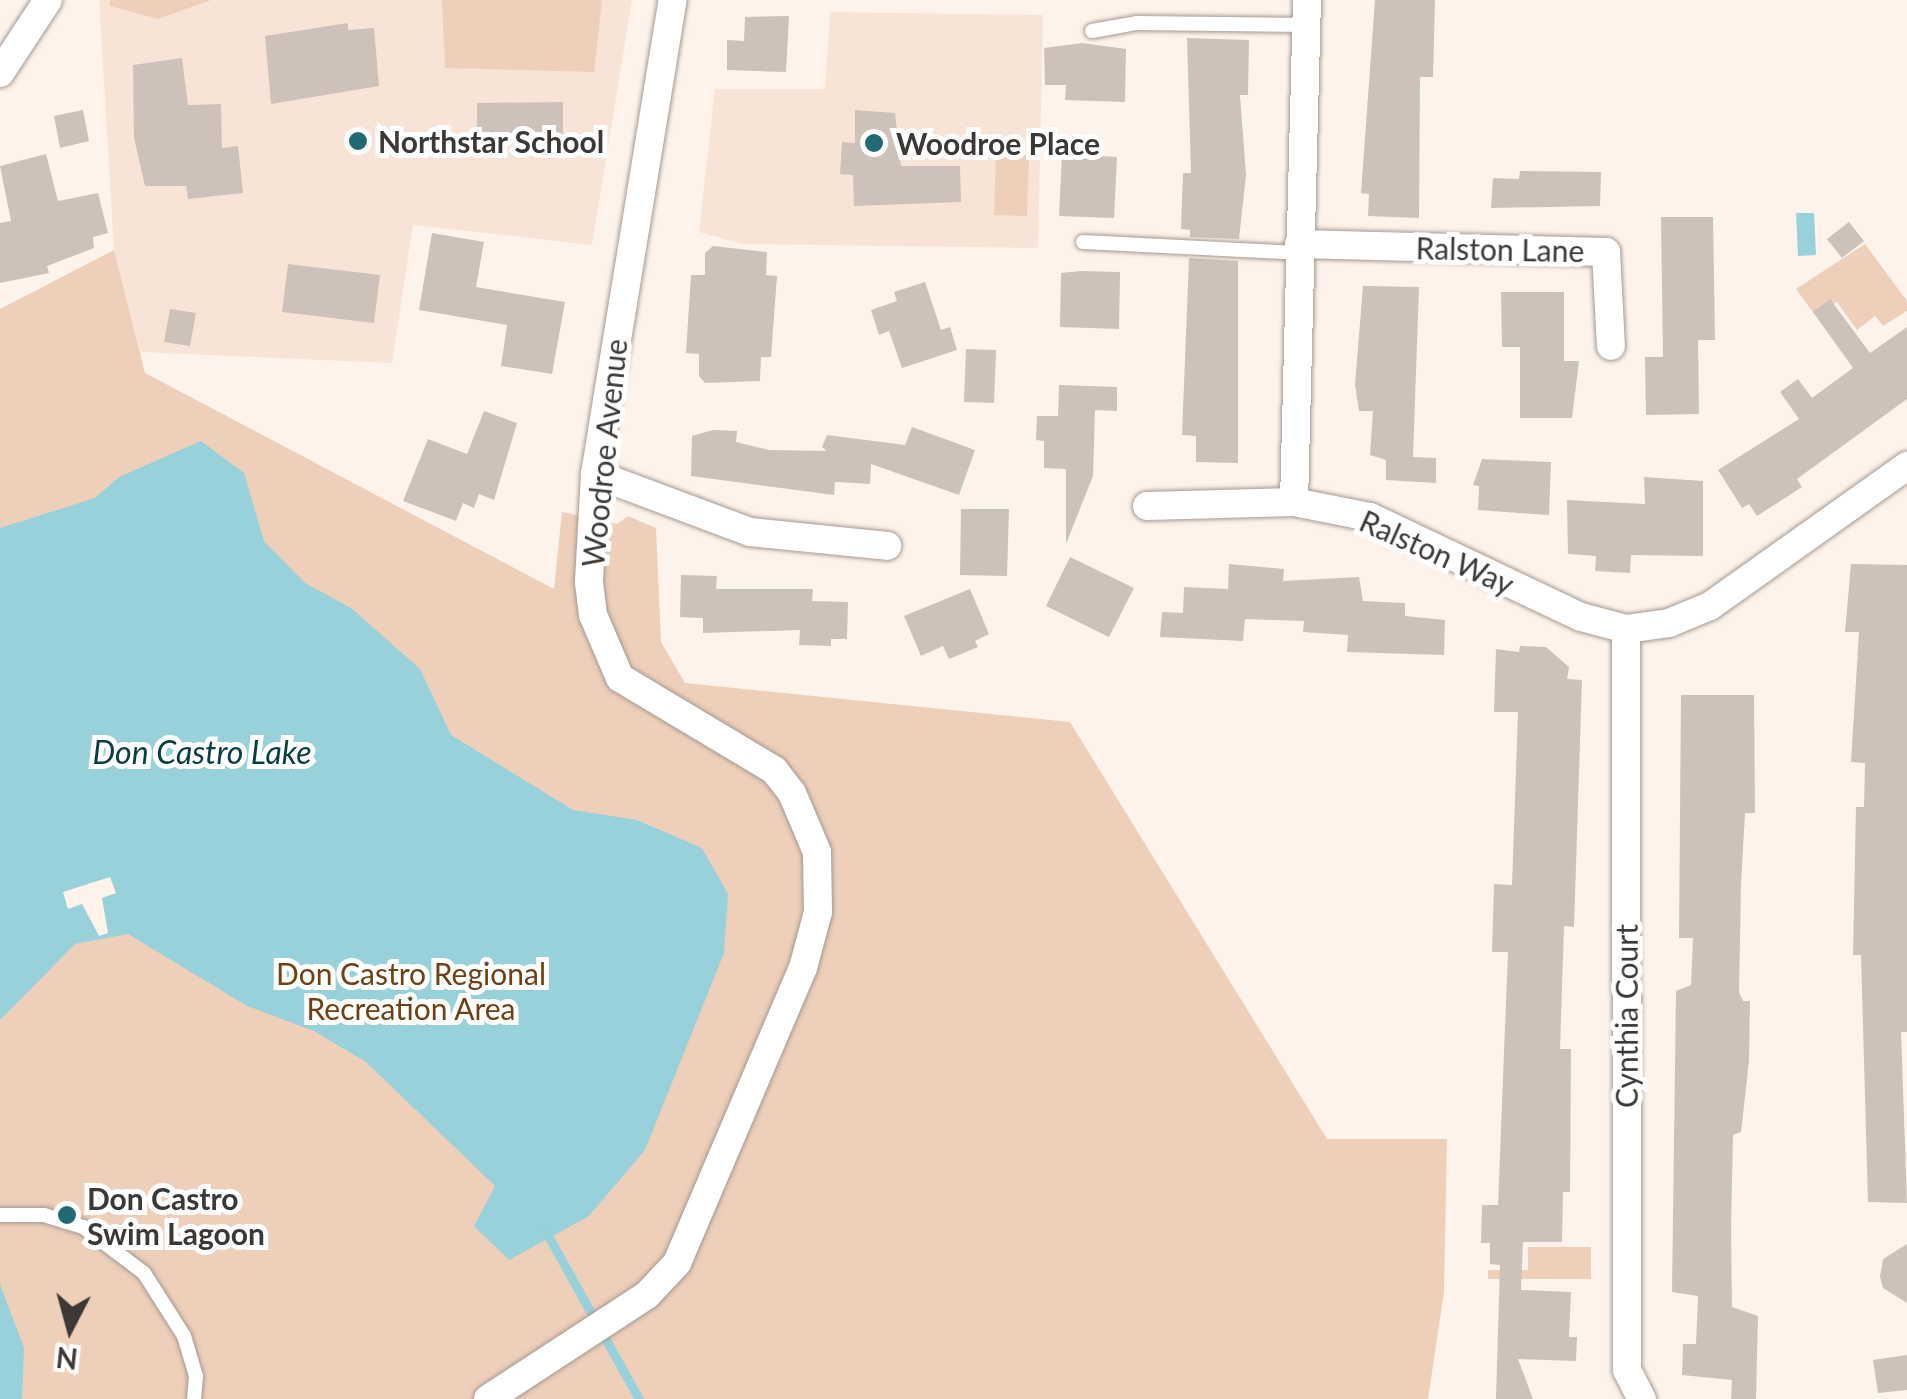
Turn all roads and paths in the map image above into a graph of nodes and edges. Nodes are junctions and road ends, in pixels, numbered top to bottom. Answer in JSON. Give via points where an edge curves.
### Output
{"nodes":[{"id":1,"x":48,"y":0,"type":"edge"},
{"id":2,"x":674,"y":0,"type":"edge"},
{"id":3,"x":1306,"y":12,"type":"edge"},
{"id":4,"x":1092,"y":31,"type":"dead end"},
{"id":5,"x":0,"y":73,"type":"edge"},
{"id":6,"x":1083,"y":242,"type":"dead end"},
{"id":7,"x":1298,"y":249,"type":"junction"},
{"id":8,"x":1611,"y":346,"type":"dead end"},
{"id":9,"x":1905,"y":471,"type":"edge"},
{"id":10,"x":595,"y":474,"type":"junction"},
{"id":11,"x":1294,"y":502,"type":"junction"},
{"id":12,"x":1147,"y":506,"type":"dead end"},
{"id":13,"x":887,"y":546,"type":"dead end"},
{"id":14,"x":1626,"y":629,"type":"junction"},
{"id":15,"x":0,"y":1215,"type":"edge"},
{"id":16,"x":194,"y":1399,"type":"edge"},
{"id":17,"x":488,"y":1399,"type":"edge"},
{"id":18,"x":1642,"y":1399,"type":"edge"}],
"edges":[{"from":1,"to":5,"type":"street"},
{"from":2,"to":10,"type":"street","name":"Woodroe Avenue"},
{"from":3,"to":4,"type":"lane"},
{"from":3,"to":7,"type":"street"},
{"from":6,"to":7,"type":"lane"},
{"from":7,"to":8,"type":"street","name":"Ralston Lane","via":[[1606,252]]},
{"from":7,"to":11,"type":"street"},
{"from":9,"to":14,"type":"street","name":"Ralston Way","via":[[1710,606],[1669,623]]},
{"from":10,"to":13,"type":"street","via":[[750,532]]},
{"from":10,"to":17,"type":"street","name":"Woodroe Avenue","via":[[593,615],[620,678],[774,770],[805,812],[820,872],[810,950],[700,1221],[668,1275]]},
{"from":11,"to":12,"type":"street","name":"Ralston Way"},
{"from":11,"to":14,"type":"street","name":"Ralston Way","via":[[1370,517],[1581,616]]},
{"from":14,"to":18,"type":"street","name":"Cynthia Court","via":[[1627,1370]]},
{"from":15,"to":16,"type":"lane","via":[[44,1215],[83,1227],[144,1273],[184,1336],[196,1376]]}]}
